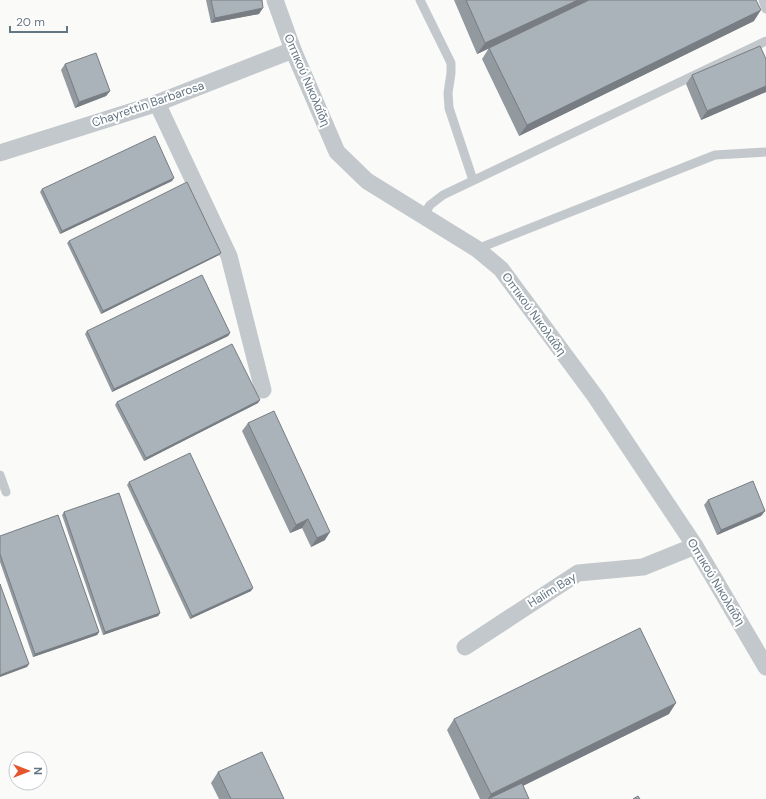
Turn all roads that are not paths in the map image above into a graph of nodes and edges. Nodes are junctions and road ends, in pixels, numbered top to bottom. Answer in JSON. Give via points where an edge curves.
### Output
{"nodes":[{"id":1,"x":275,"y":0,"type":"edge"},
{"id":2,"x":420,"y":0,"type":"edge"},
{"id":3,"x":762,"y":0,"type":"edge"},
{"id":4,"x":766,"y":9,"type":"edge"},
{"id":5,"x":766,"y":41,"type":"edge"},
{"id":6,"x":293,"y":50,"type":"junction"},
{"id":7,"x":157,"y":103,"type":"junction"},
{"id":8,"x":766,"y":152,"type":"edge"},
{"id":9,"x":0,"y":153,"type":"edge"},
{"id":10,"x":473,"y":180,"type":"junction"},
{"id":11,"x":423,"y":216,"type":"junction"},
{"id":12,"x":477,"y":249,"type":"junction"},
{"id":13,"x":263,"y":390,"type":"dead end"},
{"id":14,"x":0,"y":475,"type":"edge"},
{"id":15,"x":6,"y":492,"type":"dead end"},
{"id":16,"x":695,"y":546,"type":"junction"},
{"id":17,"x":465,"y":647,"type":"dead end"},
{"id":18,"x":766,"y":667,"type":"edge"}],
"edges":[{"from":1,"to":6,"type":"street","name":"Οπτικού Νικολαΐδη"},
{"from":2,"to":10,"type":"lane","via":[[450,63],[449,108]]},
{"from":3,"to":4,"type":"lane"},
{"from":5,"to":10,"type":"lane"},
{"from":6,"to":7,"type":"street","name":"Chayrettin Barbarosa"},
{"from":6,"to":11,"type":"street","name":"Οπτικού Νικολαΐδη","via":[[337,152],[367,181]]},
{"from":7,"to":9,"type":"street","name":"Chayrettin Barbarosa"},
{"from":7,"to":13,"type":"street","via":[[229,256]]},
{"from":8,"to":12,"type":"lane","via":[[715,155]]},
{"from":10,"to":11,"type":"lane","via":[[443,195],[430,205]]},
{"from":11,"to":12,"type":"street","name":"Οπτικού Νικολαΐδη"},
{"from":12,"to":16,"type":"street","name":"Οπτικού Νικολαΐδη","via":[[501,269],[595,396]]},
{"from":14,"to":15,"type":"lane"},
{"from":16,"to":17,"type":"street","name":"Halim Bay","via":[[643,567],[578,572]]},
{"from":16,"to":18,"type":"street","name":"Οπτικού Νικολαΐδη"}]}
